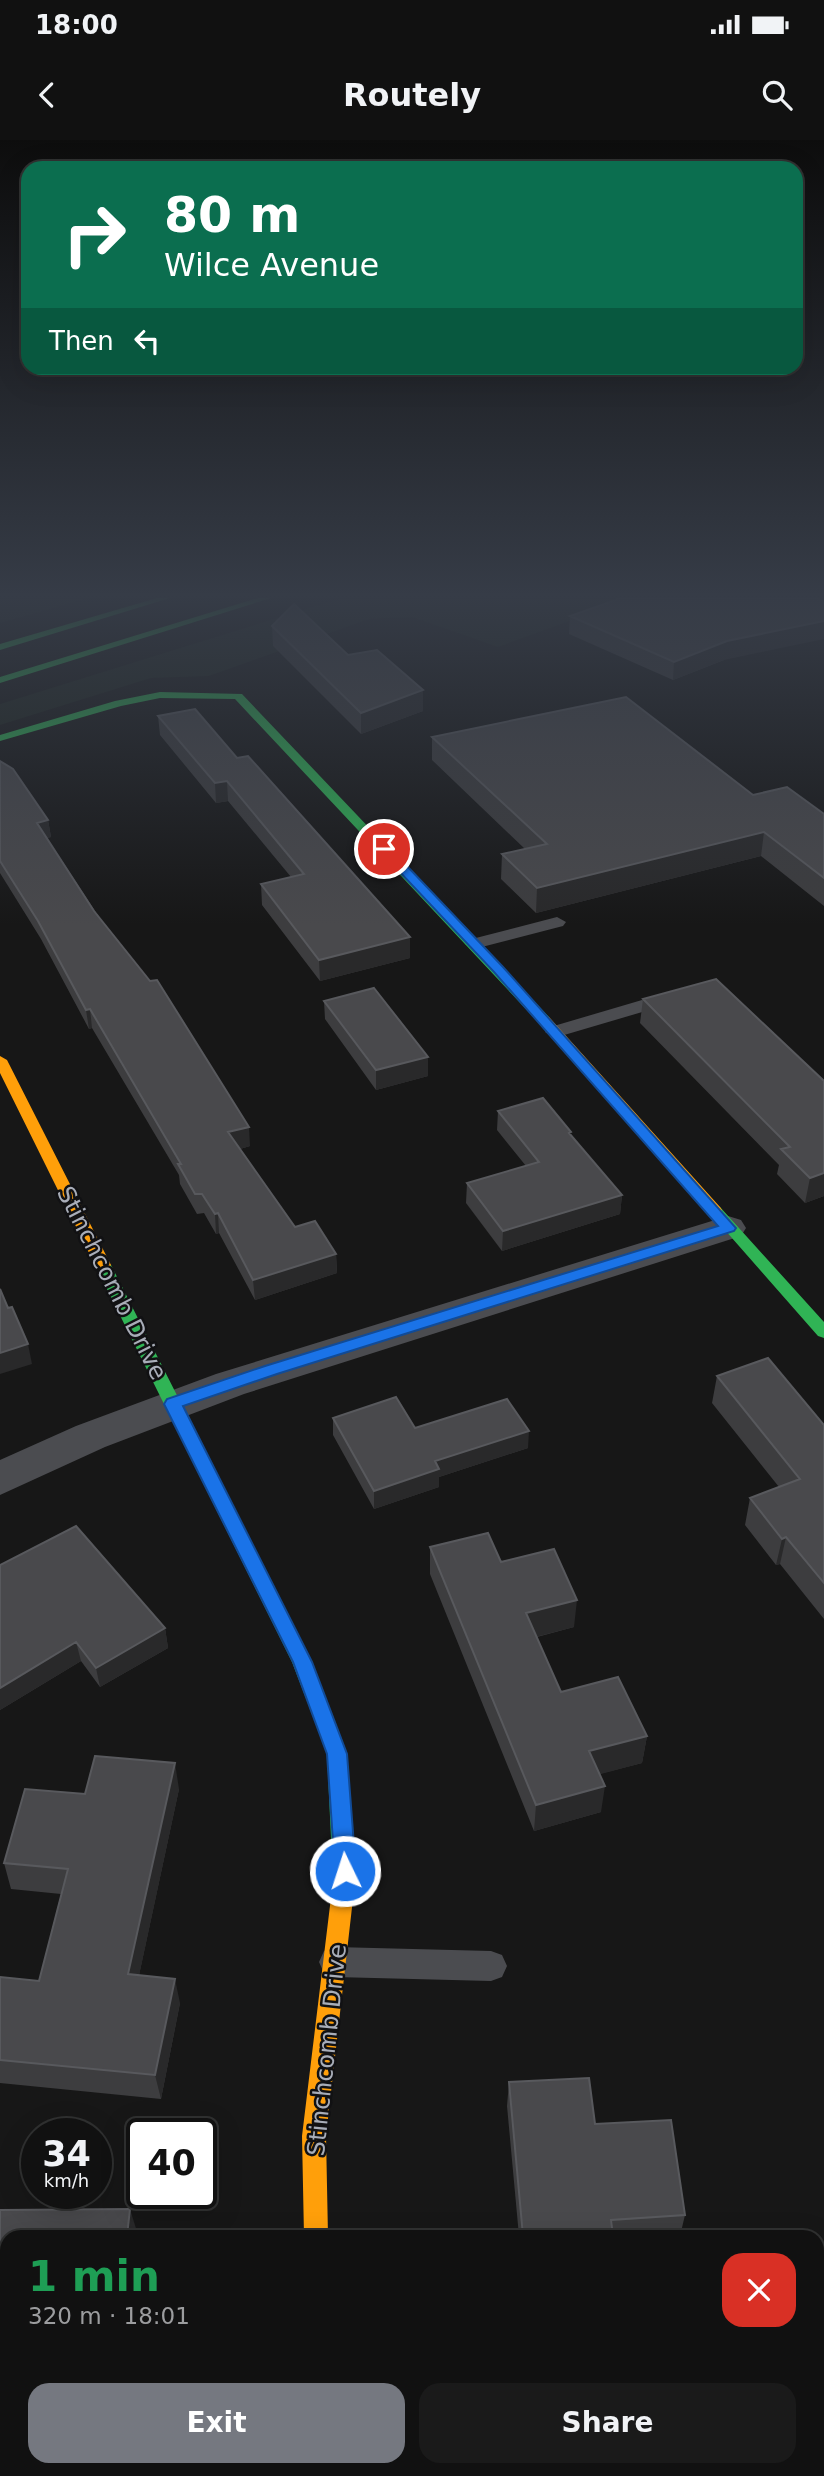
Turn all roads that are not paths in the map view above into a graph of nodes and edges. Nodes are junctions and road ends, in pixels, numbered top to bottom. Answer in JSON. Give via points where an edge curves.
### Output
{"nodes":[{"id":1,"x":105,"y":707,"type":"edge"},
{"id":2,"x":248,"y":707,"type":"edge"},
{"id":3,"x":0,"y":738,"type":"edge"},
{"id":4,"x":557,"y":922,"type":"dead end"},
{"id":5,"x":474,"y":944,"type":"junction"},
{"id":6,"x":642,"y":1006,"type":"dead end"},
{"id":7,"x":554,"y":1032,"type":"junction"},
{"id":8,"x":0,"y":1060,"type":"edge"},
{"id":9,"x":728,"y":1228,"type":"junction"},
{"id":10,"x":824,"y":1332,"type":"edge"},
{"id":11,"x":173,"y":1404,"type":"junction"},
{"id":12,"x":0,"y":1479,"type":"edge"},
{"id":13,"x":335,"y":1962,"type":"junction"},
{"id":14,"x":491,"y":1966,"type":"dead end"},
{"id":15,"x":316,"y":2230,"type":"edge"}],
"edges":[{"from":1,"to":3,"type":"main road"},
{"from":2,"to":5,"type":"main road"},
{"from":4,"to":5,"type":"lane"},
{"from":5,"to":7,"type":"main road"},
{"from":6,"to":7,"type":"lane"},
{"from":7,"to":9,"type":"main road"},
{"from":8,"to":11,"type":"main road","name":"Stinchcomb Drive"},
{"from":9,"to":10,"type":"main road"},
{"from":9,"to":11,"type":"street"},
{"from":11,"to":12,"type":"street","via":[[75,1440]]},
{"from":11,"to":13,"type":"main road","name":"Stinchcomb Drive","via":[[302,1662],[337,1754],[345,1871]]},
{"from":13,"to":14,"type":"lane"},
{"from":13,"to":15,"type":"main road","name":"Stinchcomb Drive","via":[[314,2136]]}]}
